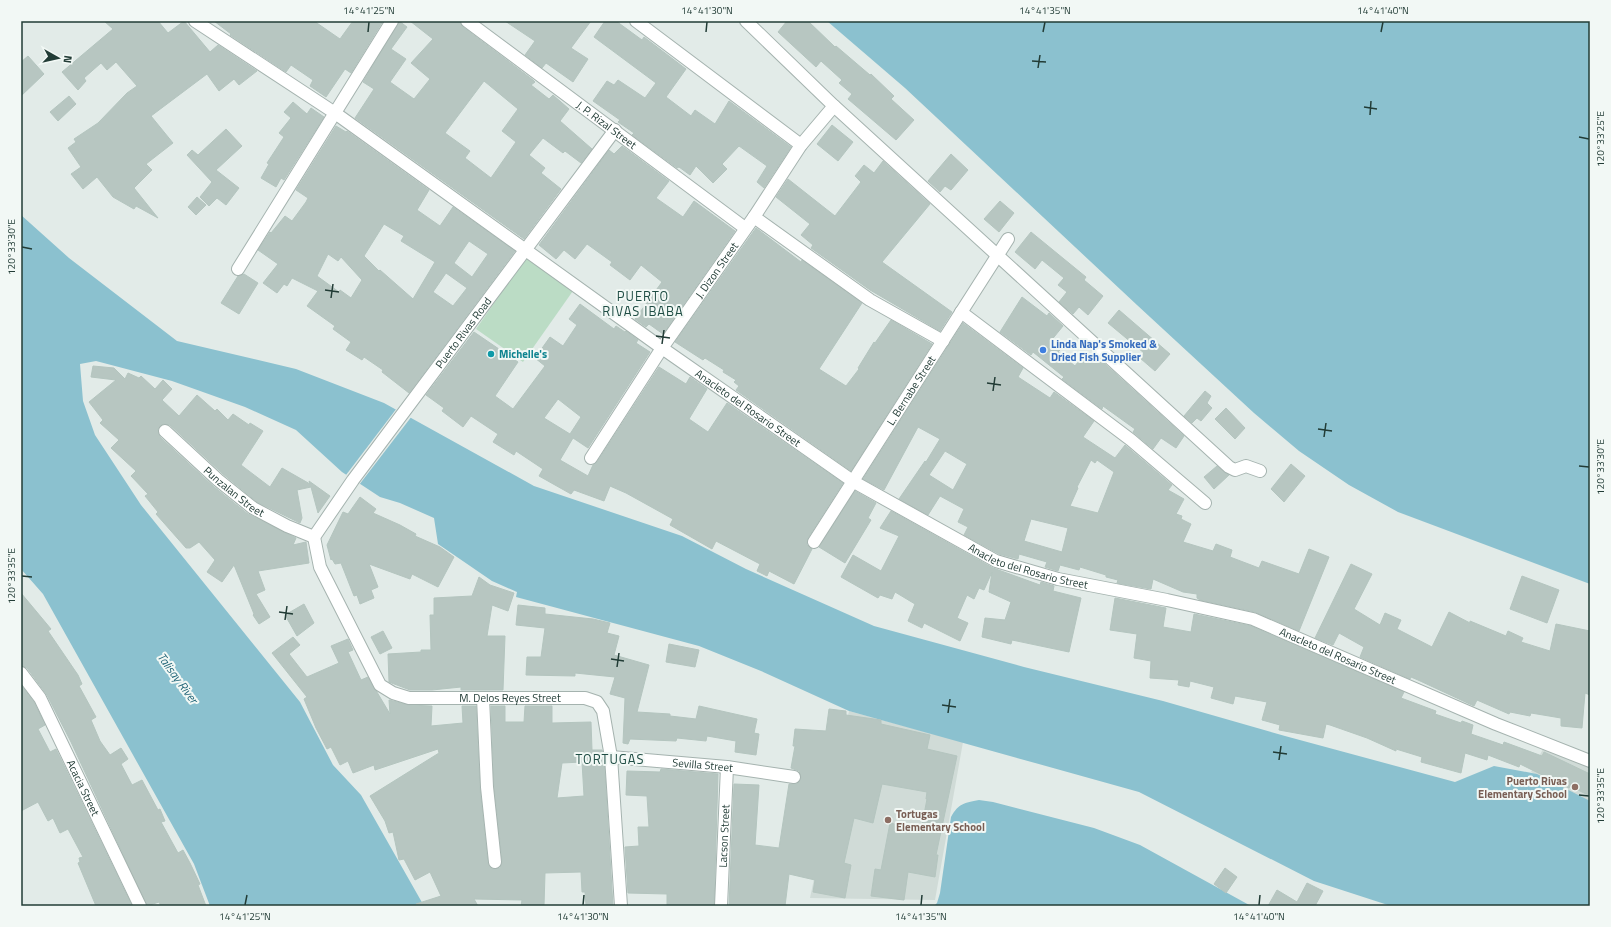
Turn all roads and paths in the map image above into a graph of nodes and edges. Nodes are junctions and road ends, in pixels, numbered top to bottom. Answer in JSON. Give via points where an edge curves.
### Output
{"nodes":[{"id":1,"x":195,"y":21,"type":"edge"},
{"id":2,"x":392,"y":21,"type":"edge"},
{"id":3,"x":468,"y":21,"type":"edge"},
{"id":4,"x":636,"y":21,"type":"edge"},
{"id":5,"x":746,"y":21,"type":"edge"},
{"id":6,"x":834,"y":106,"type":"junction"},
{"id":7,"x":335,"y":113,"type":"junction"},
{"id":8,"x":615,"y":130,"type":"junction"},
{"id":9,"x":801,"y":145,"type":"junction"},
{"id":10,"x":754,"y":217,"type":"junction"},
{"id":11,"x":745,"y":228,"type":"junction"},
{"id":12,"x":1008,"y":239,"type":"dead end"},
{"id":13,"x":526,"y":250,"type":"junction"},
{"id":14,"x":997,"y":254,"type":"junction"},
{"id":15,"x":238,"y":269,"type":"dead end"},
{"id":16,"x":961,"y":312,"type":"junction"},
{"id":17,"x":943,"y":341,"type":"junction"},
{"id":18,"x":662,"y":348,"type":"junction"},
{"id":19,"x":165,"y":431,"type":"dead end"},
{"id":20,"x":591,"y":458,"type":"dead end"},
{"id":21,"x":1260,"y":471,"type":"dead end"},
{"id":22,"x":854,"y":482,"type":"junction"},
{"id":23,"x":1205,"y":503,"type":"dead end"},
{"id":24,"x":314,"y":537,"type":"junction"},
{"id":25,"x":814,"y":542,"type":"dead end"},
{"id":26,"x":21,"y":673,"type":"edge"},
{"id":27,"x":483,"y":698,"type":"junction"},
{"id":28,"x":611,"y":757,"type":"junction"},
{"id":29,"x":1590,"y":761,"type":"edge"},
{"id":30,"x":727,"y":767,"type":"junction"},
{"id":31,"x":794,"y":777,"type":"dead end"},
{"id":32,"x":495,"y":862,"type":"dead end"},
{"id":33,"x":140,"y":906,"type":"edge"},
{"id":34,"x":621,"y":906,"type":"edge"},
{"id":35,"x":721,"y":906,"type":"edge"}],
"edges":[{"from":1,"to":7,"type":"street","name":"Anacleto del Rosario Street"},
{"from":2,"to":7,"type":"street"},
{"from":3,"to":8,"type":"street","name":"J. P. Rizal Street"},
{"from":4,"to":9,"type":"street"},
{"from":5,"to":6,"type":"street"},
{"from":6,"to":9,"type":"street","name":"J. Dizon Street"},
{"from":6,"to":14,"type":"street"},
{"from":7,"to":13,"type":"street","name":"Anacleto del Rosario Street"},
{"from":7,"to":15,"type":"street"},
{"from":8,"to":11,"type":"street","name":"J. P. Rizal Street"},
{"from":8,"to":13,"type":"street","name":"Puerto Rivas Road"},
{"from":9,"to":10,"type":"street","name":"J. Dizon Street"},
{"from":10,"to":11,"type":"street","name":"J. Dizon Street"},
{"from":10,"to":17,"type":"street","via":[[870,300]]},
{"from":11,"to":18,"type":"street","name":"J. Dizon Street"},
{"from":12,"to":14,"type":"street","name":"L. Bernabe Street"},
{"from":13,"to":18,"type":"street","name":"Anacleto del Rosario Street"},
{"from":13,"to":24,"type":"street","name":"Puerto Rivas Road","via":[[353,480]]},
{"from":14,"to":16,"type":"street","name":"L. Bernabe Street"},
{"from":14,"to":21,"type":"street","via":[[1229,467],[1235,470],[1250,466]]},
{"from":16,"to":17,"type":"street","name":"L. Bernabe Street"},
{"from":16,"to":23,"type":"street","via":[[1131,440]]},
{"from":17,"to":22,"type":"street","name":"L. Bernabe Street"},
{"from":18,"to":20,"type":"street","name":"J. Dizon Street"},
{"from":18,"to":22,"type":"street","name":"Anacleto del Rosario Street"},
{"from":19,"to":24,"type":"street","name":"Punzalan Street","via":[[167,436],[253,508]]},
{"from":22,"to":25,"type":"street","name":"L. Bernabe Street"},
{"from":22,"to":29,"type":"street","name":"Anacleto del Rosario Street","via":[[996,561],[1058,579],[1253,619],[1496,724]]},
{"from":24,"to":27,"type":"street","name":"M. Delos Reyes Street","via":[[320,567],[380,685],[409,698]]},
{"from":26,"to":33,"type":"street","name":"Acacia Street","via":[[40,698]]},
{"from":27,"to":28,"type":"street","name":"M. Delos Reyes Street","via":[[585,698],[597,702],[603,711]]},
{"from":27,"to":32,"type":"street","via":[[487,787]]},
{"from":28,"to":30,"type":"street","name":"Sevilla Street"},
{"from":28,"to":34,"type":"street","name":"M. Delos Reyes Street"},
{"from":30,"to":31,"type":"street","name":"Sevilla Street"},
{"from":30,"to":35,"type":"street","name":"Lacson Street"}]}
